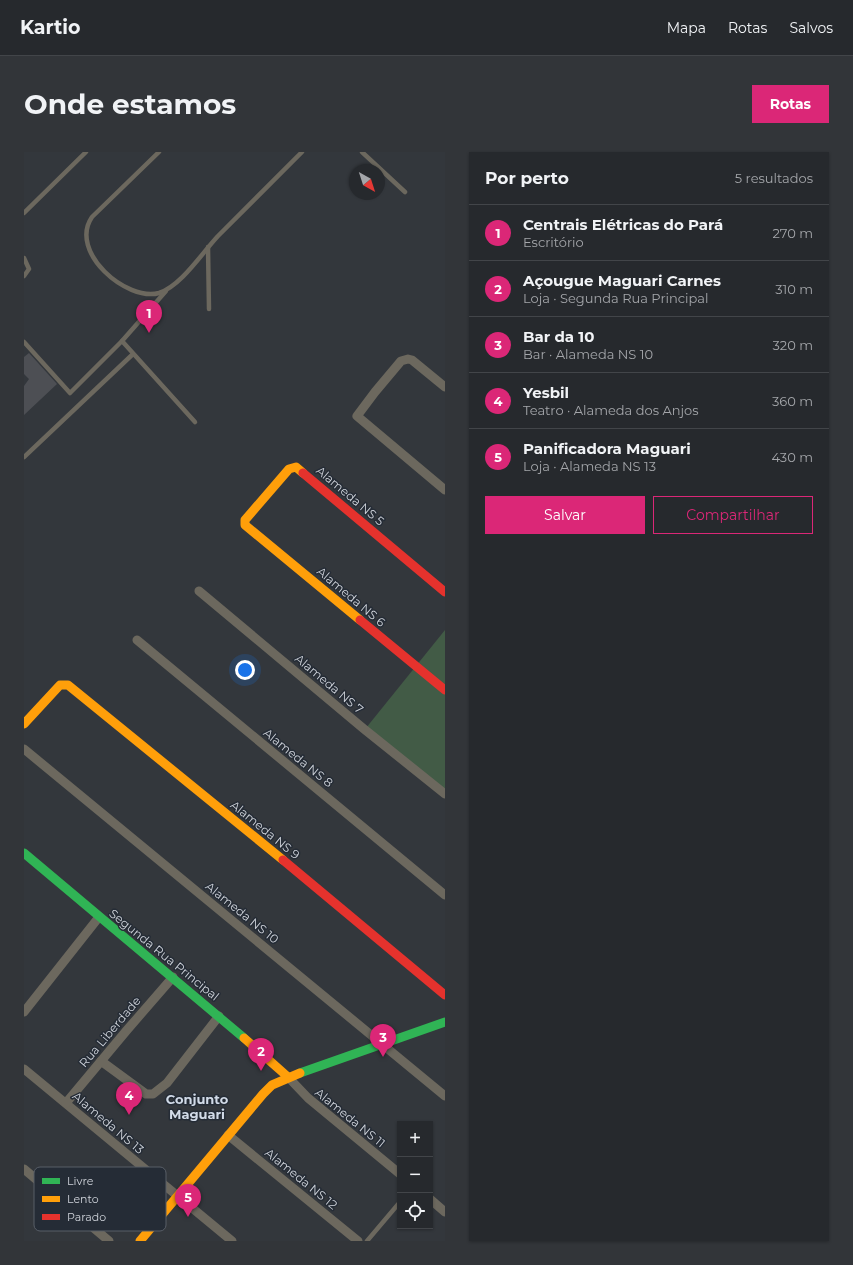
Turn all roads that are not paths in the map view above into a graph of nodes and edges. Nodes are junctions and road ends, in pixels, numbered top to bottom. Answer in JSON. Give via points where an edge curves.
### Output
{"nodes":[{"id":1,"x":86,"y":152,"type":"edge"},
{"id":2,"x":158,"y":152,"type":"edge"},
{"id":3,"x":302,"y":152,"type":"edge"},
{"id":4,"x":362,"y":152,"type":"edge"},
{"id":5,"x":405,"y":192,"type":"dead end"},
{"id":6,"x":24,"y":213,"type":"edge"},
{"id":7,"x":208,"y":247,"type":"junction"},
{"id":8,"x":24,"y":258,"type":"edge"},
{"id":9,"x":24,"y":276,"type":"edge"},
{"id":10,"x":167,"y":289,"type":"junction"},
{"id":11,"x":209,"y":309,"type":"dead end"},
{"id":12,"x":24,"y":342,"type":"edge"},
{"id":13,"x":121,"y":343,"type":"junction"},
{"id":14,"x":133,"y":354,"type":"junction"},
{"id":15,"x":445,"y":387,"type":"edge"},
{"id":16,"x":195,"y":422,"type":"dead end"},
{"id":17,"x":24,"y":457,"type":"edge"},
{"id":18,"x":445,"y":490,"type":"edge"},
{"id":19,"x":245,"y":520,"type":"joint"},
{"id":20,"x":199,"y":591,"type":"dead end"},
{"id":21,"x":445,"y":592,"type":"edge"},
{"id":22,"x":137,"y":640,"type":"dead end"},
{"id":23,"x":445,"y":690,"type":"edge"},
{"id":24,"x":24,"y":724,"type":"edge"},
{"id":25,"x":24,"y":749,"type":"edge"},
{"id":26,"x":445,"y":794,"type":"edge"},
{"id":27,"x":24,"y":853,"type":"edge"},
{"id":28,"x":445,"y":895,"type":"edge"},
{"id":29,"x":99,"y":918,"type":"junction"},
{"id":30,"x":173,"y":978,"type":"junction"},
{"id":31,"x":445,"y":995,"type":"edge"},
{"id":32,"x":24,"y":1012,"type":"edge"},
{"id":33,"x":219,"y":1016,"type":"junction"},
{"id":34,"x":445,"y":1022,"type":"edge"},
{"id":35,"x":382,"y":1044,"type":"junction"},
{"id":36,"x":101,"y":1060,"type":"junction"},
{"id":37,"x":24,"y":1069,"type":"edge"},
{"id":38,"x":288,"y":1077,"type":"junction"},
{"id":39,"x":445,"y":1096,"type":"edge"},
{"id":40,"x":66,"y":1103,"type":"junction"},
{"id":41,"x":228,"y":1135,"type":"junction"},
{"id":42,"x":143,"y":1167,"type":"edge"},
{"id":43,"x":24,"y":1169,"type":"edge"},
{"id":44,"x":397,"y":1172,"type":"edge"},
{"id":45,"x":34,"y":1177,"type":"edge"},
{"id":46,"x":166,"y":1186,"type":"edge"},
{"id":47,"x":178,"y":1196,"type":"junction"},
{"id":48,"x":433,"y":1202,"type":"edge"},
{"id":49,"x":397,"y":1206,"type":"edge"},
{"id":50,"x":166,"y":1210,"type":"edge"},
{"id":51,"x":445,"y":1212,"type":"edge"},
{"id":52,"x":97,"y":1231,"type":"edge"},
{"id":53,"x":148,"y":1231,"type":"edge"},
{"id":54,"x":109,"y":1241,"type":"edge"},
{"id":55,"x":140,"y":1241,"type":"edge"},
{"id":56,"x":232,"y":1241,"type":"edge"},
{"id":57,"x":358,"y":1241,"type":"edge"},
{"id":58,"x":367,"y":1241,"type":"edge"}],
"edges":[{"from":1,"to":6,"type":"lane"},
{"from":2,"to":10,"type":"lane","via":[[92,217],[87,224],[86,238],[97,262],[113,279],[124,286],[151,294]]},
{"from":3,"to":7,"type":"lane"},
{"from":4,"to":5,"type":"lane"},
{"from":7,"to":10,"type":"lane","via":[[178,281]]},
{"from":7,"to":11,"type":"lane"},
{"from":8,"to":9,"type":"lane","via":[[29,269]]},
{"from":10,"to":13,"type":"lane"},
{"from":12,"to":13,"type":"lane","via":[[70,393]]},
{"from":13,"to":14,"type":"lane"},
{"from":14,"to":16,"type":"lane"},
{"from":14,"to":17,"type":"lane"},
{"from":15,"to":18,"type":"street","via":[[412,360],[405,359],[358,414],[359,419]]},
{"from":19,"to":21,"type":"street","name":"Alameda NS 5","via":[[289,469],[296,467]]},
{"from":19,"to":23,"type":"street","name":"Alameda NS 6","via":[[246,525]]},
{"from":20,"to":26,"type":"street","name":"Alameda NS 7"},
{"from":22,"to":28,"type":"street","name":"Alameda NS 8"},
{"from":24,"to":31,"type":"street","name":"Alameda NS 9","via":[[60,685],[68,685]]},
{"from":25,"to":35,"type":"street","name":"Alameda NS 10"},
{"from":27,"to":29,"type":"street","name":"Segunda Rua Principal"},
{"from":29,"to":30,"type":"street","name":"Segunda Rua Principal"},
{"from":29,"to":32,"type":"street"},
{"from":30,"to":33,"type":"street","name":"Segunda Rua Principal"},
{"from":30,"to":36,"type":"street","name":"Rua Liberdade"},
{"from":33,"to":36,"type":"street","via":[[166,1083],[154,1094],[146,1094]]},
{"from":33,"to":38,"type":"street","name":"Segunda Rua Principal"},
{"from":34,"to":35,"type":"street"},
{"from":35,"to":38,"type":"street"},
{"from":35,"to":39,"type":"street","name":"Alameda NS 10"},
{"from":36,"to":40,"type":"street","name":"Rua Liberdade"},
{"from":37,"to":40,"type":"street","name":"Alameda NS 13"},
{"from":38,"to":41,"type":"street","via":[[267,1089]]},
{"from":38,"to":44,"type":"street","name":"Alameda NS 11","via":[[308,1098]]},
{"from":40,"to":42,"type":"street","name":"Alameda NS 13"},
{"from":41,"to":47,"type":"street"},
{"from":41,"to":57,"type":"street","name":"Alameda NS 12"},
{"from":43,"to":45,"type":"street"},
{"from":46,"to":47,"type":"street","name":"Alameda NS 13"},
{"from":47,"to":50,"type":"street"},
{"from":47,"to":56,"type":"street","name":"Alameda NS 13"},
{"from":48,"to":51,"type":"street"},
{"from":49,"to":58,"type":"lane"},
{"from":52,"to":54,"type":"street"},
{"from":53,"to":55,"type":"street"}]}
